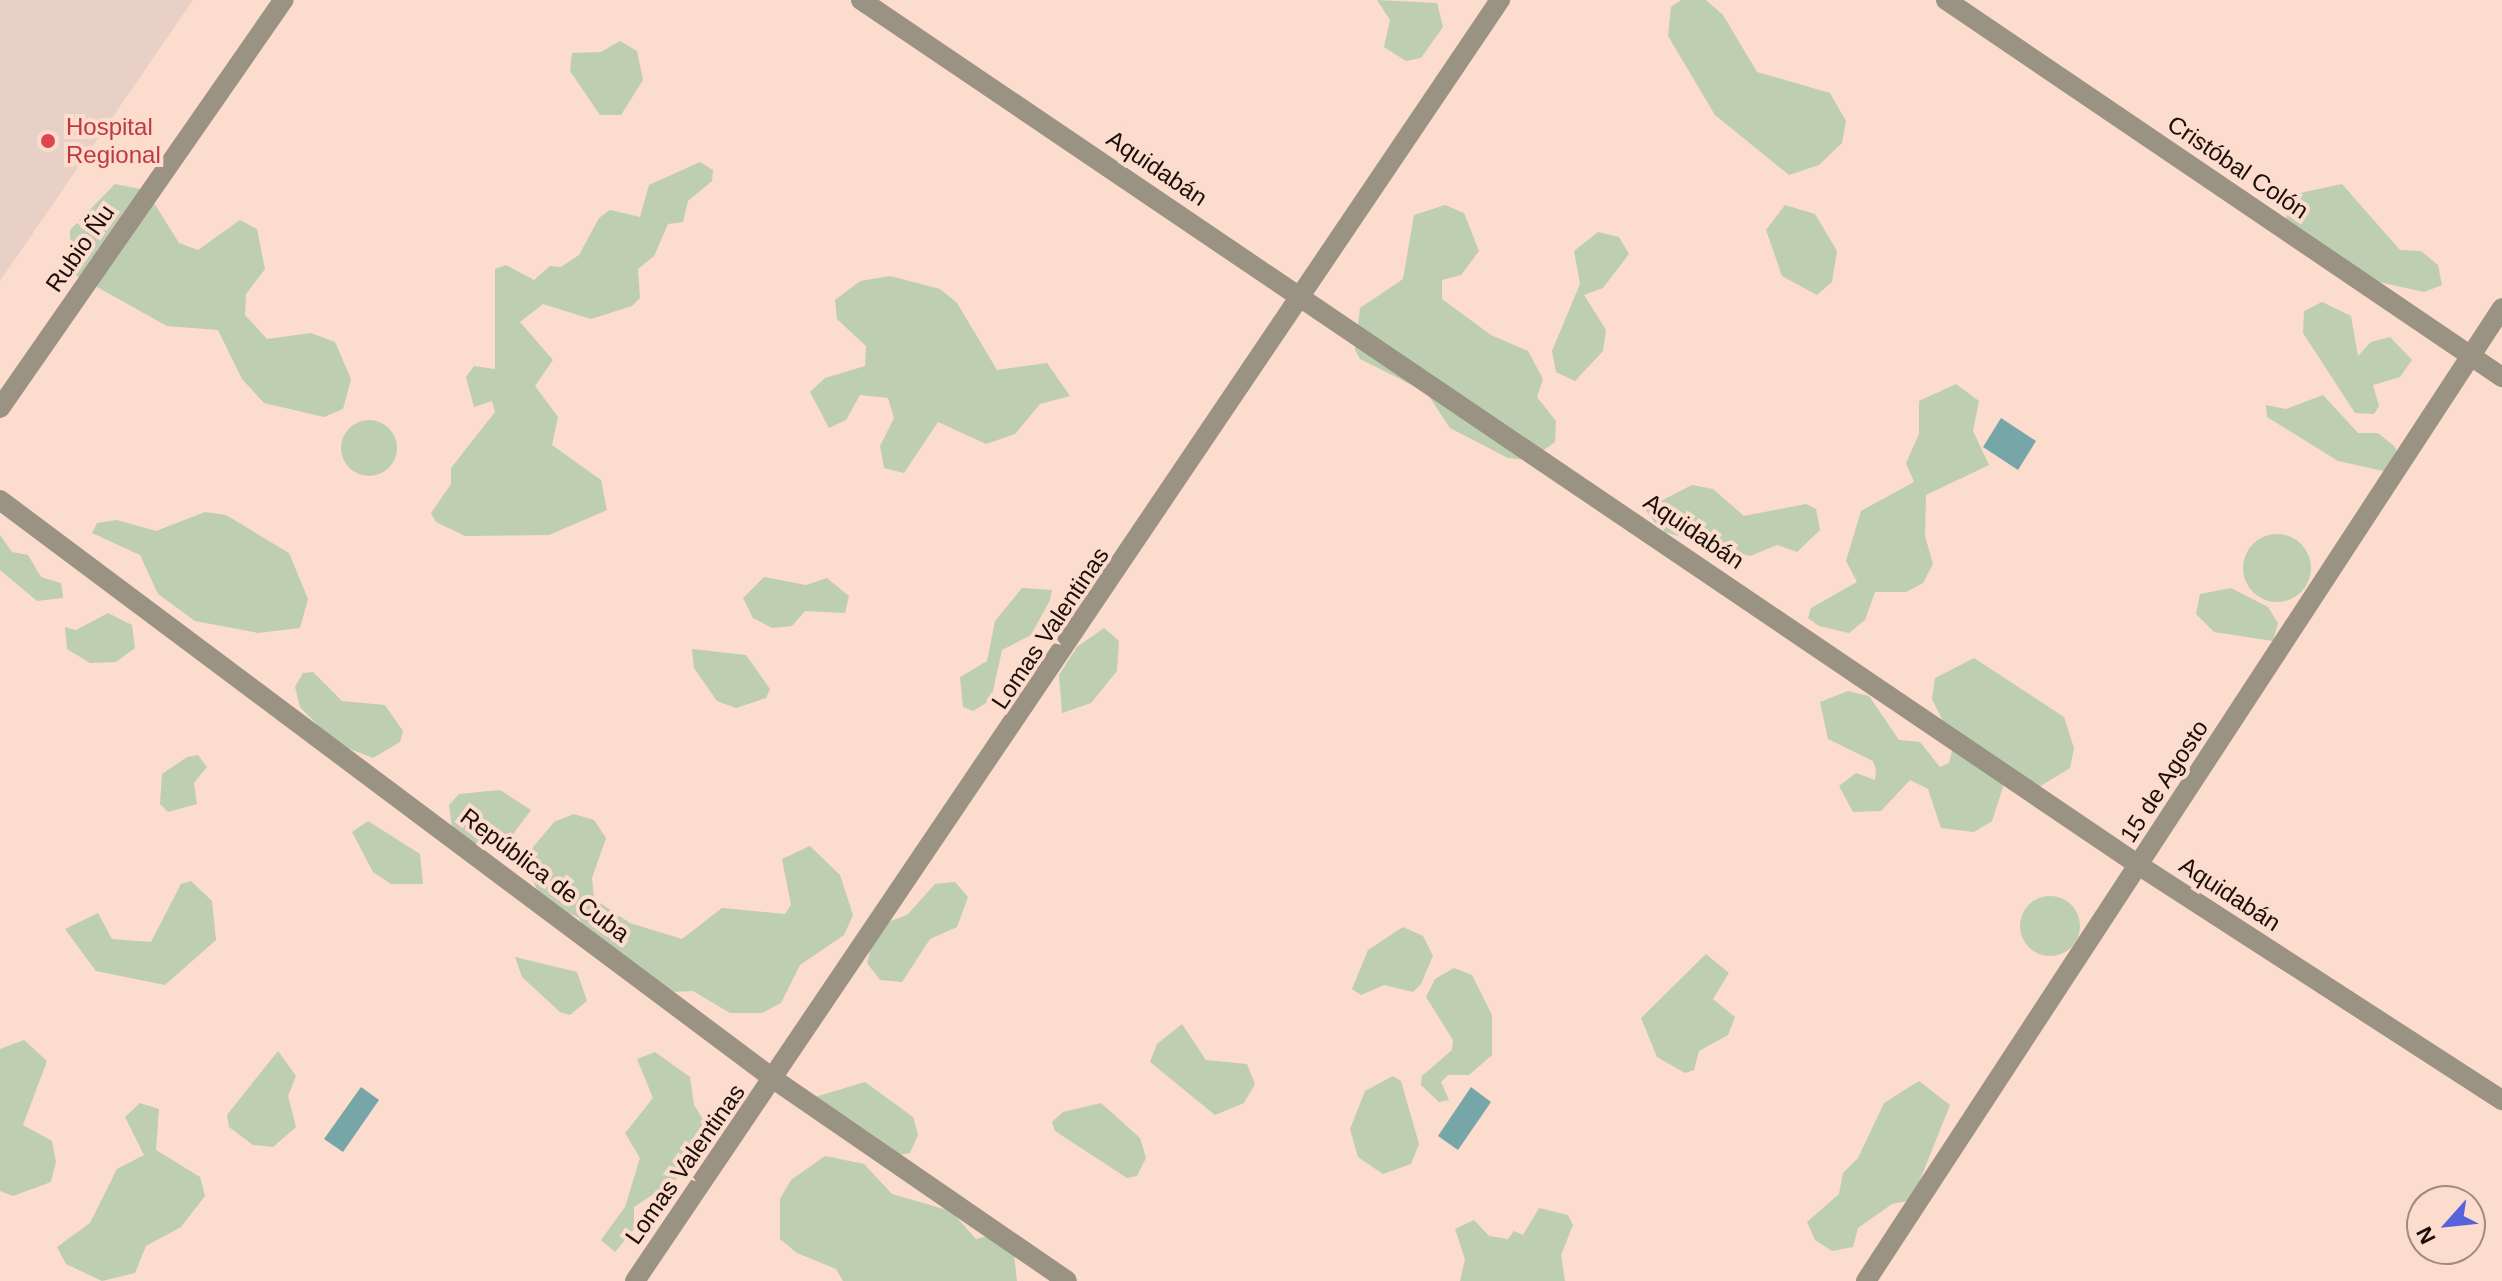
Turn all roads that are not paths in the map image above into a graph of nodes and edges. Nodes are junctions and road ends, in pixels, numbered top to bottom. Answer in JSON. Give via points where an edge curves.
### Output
{"nodes":[{"id":1,"x":284,"y":0,"type":"edge"},
{"id":2,"x":861,"y":0,"type":"edge"},
{"id":3,"x":1500,"y":0,"type":"edge"},
{"id":4,"x":1946,"y":0,"type":"edge"},
{"id":5,"x":1305,"y":298,"type":"junction"},
{"id":6,"x":2502,"y":308,"type":"edge"},
{"id":7,"x":2469,"y":355,"type":"junction"},
{"id":8,"x":2502,"y":377,"type":"edge"},
{"id":9,"x":0,"y":408,"type":"edge"},
{"id":10,"x":0,"y":500,"type":"edge"},
{"id":11,"x":2140,"y":866,"type":"junction"},
{"id":12,"x":775,"y":1080,"type":"junction"},
{"id":13,"x":2502,"y":1100,"type":"edge"},
{"id":14,"x":635,"y":1281,"type":"edge"},
{"id":15,"x":1067,"y":1281,"type":"edge"},
{"id":16,"x":1866,"y":1281,"type":"edge"}],
"edges":[{"from":1,"to":9,"type":"street","name":"Rubio Ñu"},
{"from":2,"to":5,"type":"street","name":"Aquidabán"},
{"from":3,"to":5,"type":"street","name":"Lomas Valentinas"},
{"from":4,"to":7,"type":"street","name":"Cristóbal Colón"},
{"from":5,"to":11,"type":"street","name":"Aquidabán"},
{"from":5,"to":12,"type":"street","name":"Lomas Valentinas"},
{"from":6,"to":7,"type":"street","name":"15 de Agosto"},
{"from":7,"to":8,"type":"street","name":"Cristóbal Colón"},
{"from":7,"to":11,"type":"street","name":"15 de Agosto"},
{"from":10,"to":12,"type":"street","name":"República de Cuba"},
{"from":11,"to":13,"type":"street","name":"Aquidabán"},
{"from":11,"to":16,"type":"street","name":"15 de Agosto"},
{"from":12,"to":14,"type":"street","name":"Lomas Valentinas"},
{"from":12,"to":15,"type":"street","name":"República de Cuba"}]}
